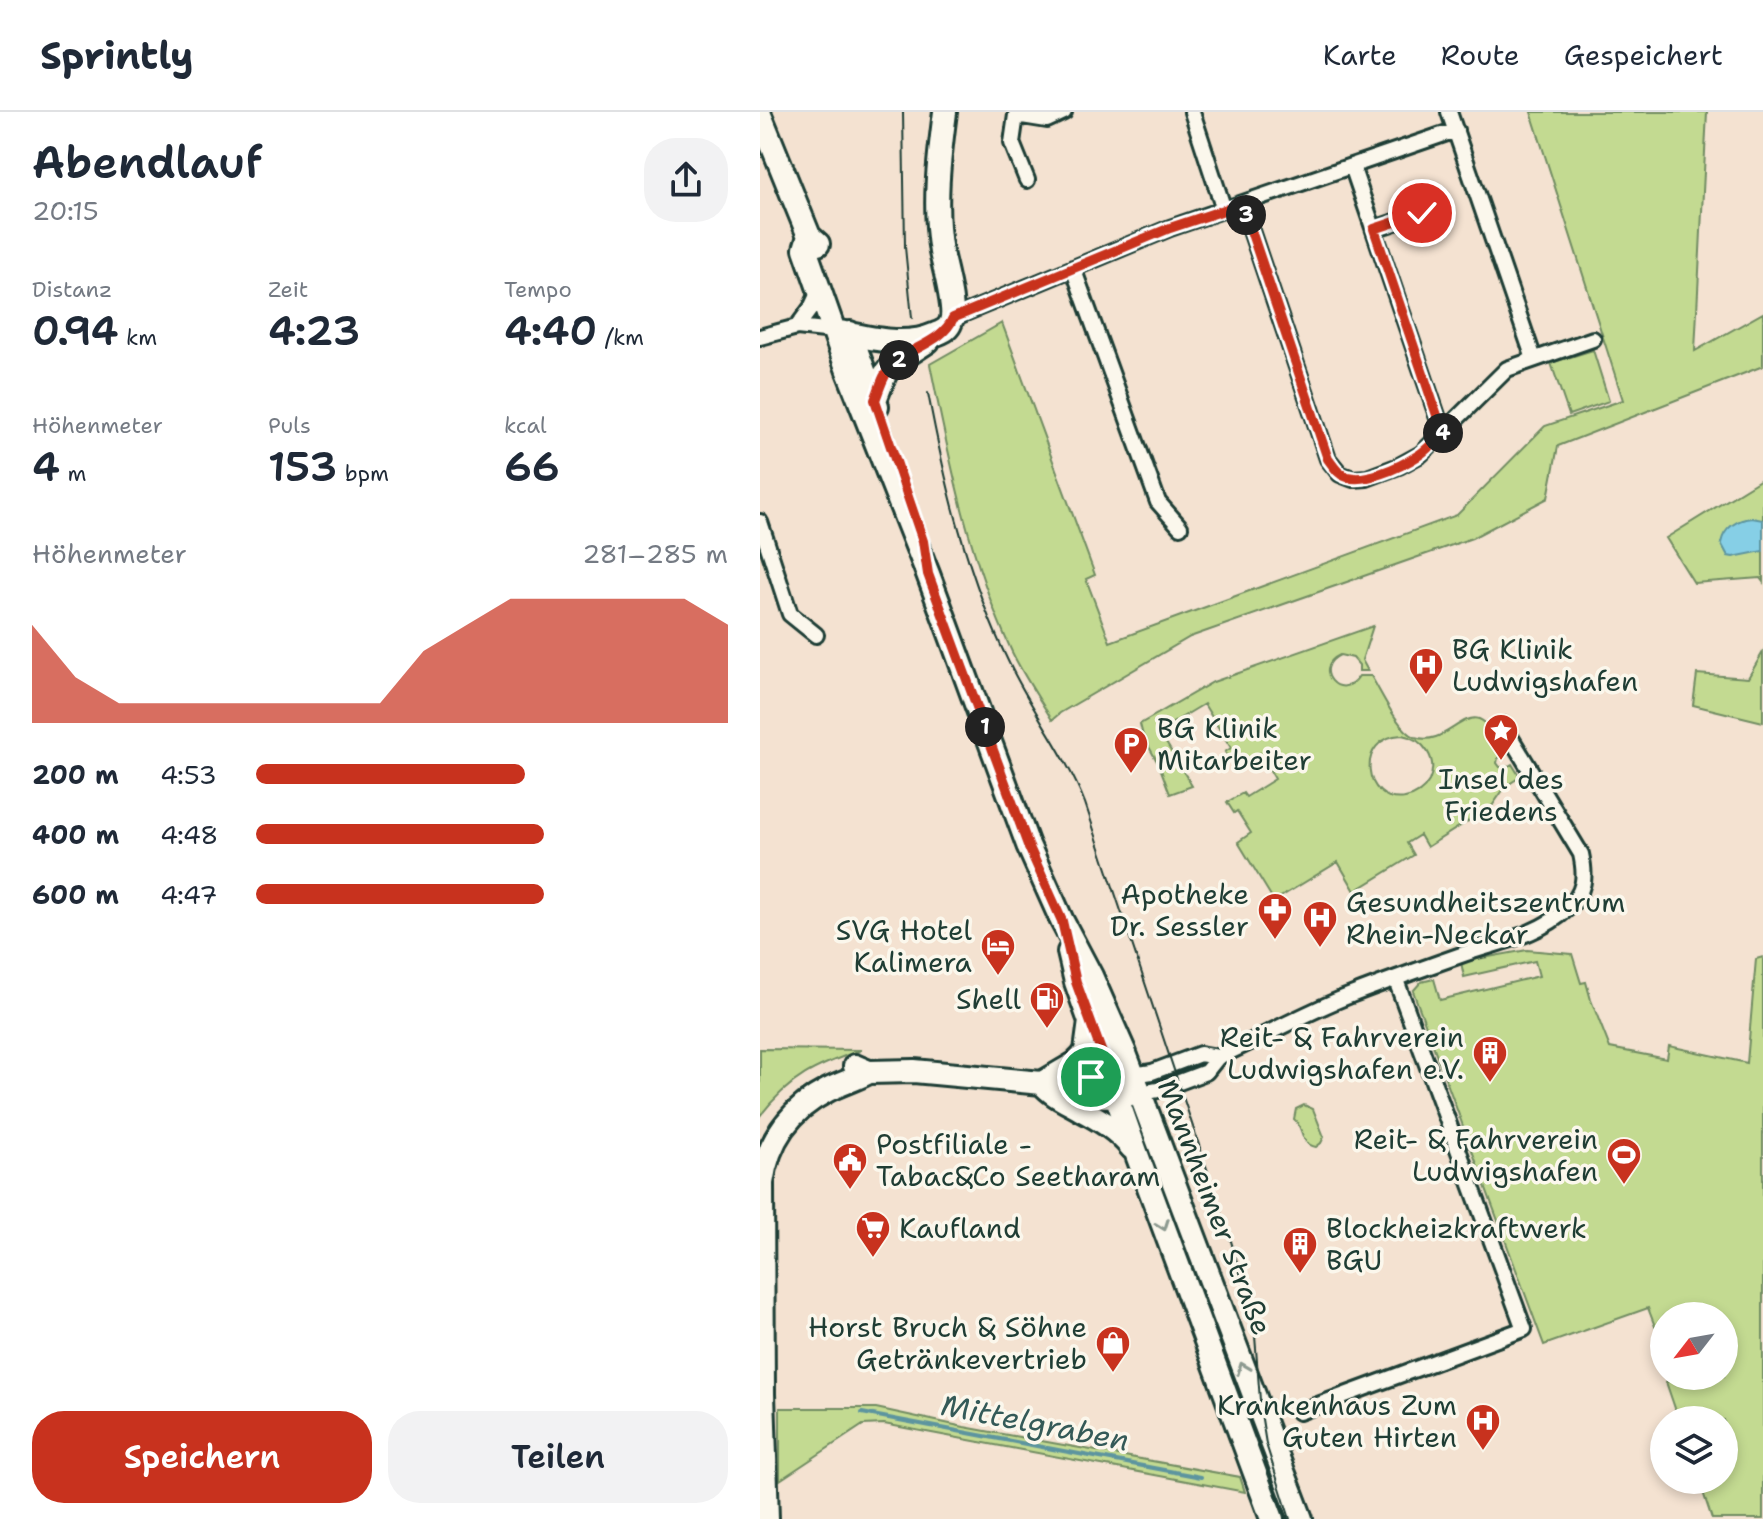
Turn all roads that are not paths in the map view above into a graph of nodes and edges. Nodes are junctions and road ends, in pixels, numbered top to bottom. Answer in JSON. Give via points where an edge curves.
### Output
{"nodes":[{"id":1,"x":945,"y":112,"type":"edge"},
{"id":2,"x":1064,"y":112,"type":"edge"},
{"id":3,"x":1192,"y":112,"type":"edge"},
{"id":4,"x":1449,"y":112,"type":"edge"},
{"id":5,"x":1017,"y":113,"type":"edge"},
{"id":6,"x":760,"y":115,"type":"edge"},
{"id":7,"x":1456,"y":130,"type":"junction"},
{"id":8,"x":1352,"y":166,"type":"junction"},
{"id":9,"x":1027,"y":180,"type":"dead end"},
{"id":10,"x":1242,"y":204,"type":"junction"},
{"id":11,"x":1224,"y":210,"type":"junction"},
{"id":12,"x":1422,"y":213,"type":"dead end"},
{"id":13,"x":1374,"y":229,"type":"junction"},
{"id":14,"x":809,"y":236,"type":"junction"},
{"id":15,"x":1073,"y":268,"type":"junction"},
{"id":16,"x":820,"y":289,"type":"junction"},
{"id":17,"x":949,"y":324,"type":"junction"},
{"id":18,"x":797,"y":327,"type":"junction"},
{"id":19,"x":842,"y":332,"type":"junction"},
{"id":20,"x":760,"y":337,"type":"edge"},
{"id":21,"x":1593,"y":339,"type":"dead end"},
{"id":22,"x":1534,"y":359,"type":"junction"},
{"id":23,"x":875,"y":400,"type":"junction"},
{"id":24,"x":1443,"y":433,"type":"junction"},
{"id":25,"x":760,"y":522,"type":"edge"},
{"id":26,"x":1180,"y":527,"type":"dead end"},
{"id":27,"x":928,"y":574,"type":"junction"},
{"id":28,"x":816,"y":635,"type":"dead end"},
{"id":29,"x":1503,"y":725,"type":"dead end"},
{"id":30,"x":1084,"y":979,"type":"junction"},
{"id":31,"x":1396,"y":980,"type":"junction"},
{"id":32,"x":1091,"y":1020,"type":"junction"},
{"id":33,"x":869,"y":1072,"type":"junction"},
{"id":34,"x":1049,"y":1083,"type":"junction"},
{"id":35,"x":1125,"y":1085,"type":"junction"},
{"id":36,"x":760,"y":1138,"type":"edge"},
{"id":37,"x":1136,"y":1152,"type":"junction"},
{"id":38,"x":762,"y":1394,"type":"edge"},
{"id":39,"x":1299,"y":1412,"type":"dead end"},
{"id":40,"x":767,"y":1519,"type":"edge"},
{"id":41,"x":1272,"y":1519,"type":"edge"},
{"id":42,"x":1301,"y":1519,"type":"edge"}],
"edges":[{"from":1,"to":17,"type":"street","via":[[937,207]]},
{"from":2,"to":5,"type":"street","via":[[1047,120]]},
{"from":3,"to":11,"type":"street"},
{"from":4,"to":7,"type":"street"},
{"from":5,"to":9,"type":"street","via":[[1012,143]]},
{"from":6,"to":14,"type":"street","name":"Mannheimer Straße"},
{"from":7,"to":8,"type":"street"},
{"from":7,"to":22,"type":"street"},
{"from":8,"to":10,"type":"street"},
{"from":8,"to":13,"type":"street"},
{"from":10,"to":11,"type":"street"},
{"from":10,"to":24,"type":"street","via":[[1328,459],[1340,474],[1367,478],[1399,466]]},
{"from":11,"to":15,"type":"street"},
{"from":12,"to":13,"type":"street"},
{"from":13,"to":24,"type":"street"},
{"from":14,"to":16,"type":"street","name":"Mannheimer Straße","via":[[805,249]]},
{"from":14,"to":19,"type":"street","name":"Mannheimer Straße","via":[[819,245]]},
{"from":15,"to":17,"type":"street"},
{"from":15,"to":26,"type":"street","via":[[1158,502]]},
{"from":16,"to":18,"type":"street"},
{"from":16,"to":19,"type":"street","name":"Mannheimer Straße"},
{"from":17,"to":19,"type":"street","via":[[927,338],[909,341]]},
{"from":17,"to":23,"type":"street","via":[[893,364]]},
{"from":18,"to":19,"type":"street"},
{"from":18,"to":20,"type":"street"},
{"from":19,"to":23,"type":"street","name":"Mannheimer Straße"},
{"from":19,"to":27,"type":"street","name":"Mannheimer Straße","via":[[848,371]]},
{"from":21,"to":22,"type":"street"},
{"from":22,"to":24,"type":"street","via":[[1507,369]]},
{"from":23,"to":27,"type":"street","name":"Mannheimer Straße","via":[[923,541]]},
{"from":25,"to":28,"type":"street","via":[[790,614]]},
{"from":27,"to":30,"type":"street","name":"Mannheimer Straße","via":[[1028,845]]},
{"from":29,"to":31,"type":"street","via":[[1581,854],[1583,886],[1566,911],[1520,937]]},
{"from":30,"to":32,"type":"street","name":"Mannheimer Straße"},
{"from":30,"to":35,"type":"street","name":"Mannheimer Straße"},
{"from":31,"to":35,"type":"street","via":[[1350,995],[1218,1057],[1200,1054]]},
{"from":31,"to":39,"type":"street","via":[[1524,1329]]},
{"from":32,"to":34,"type":"street","via":[[1086,1051]]},
{"from":32,"to":35,"type":"street","name":"Mannheimer Straße"},
{"from":33,"to":34,"type":"street"},
{"from":33,"to":36,"type":"street","via":[[852,1065],[812,1083],[787,1101]]},
{"from":33,"to":38,"type":"street","via":[[805,1104],[774,1140],[765,1162]]},
{"from":34,"to":35,"type":"street"},
{"from":34,"to":37,"type":"street","via":[[1123,1136]]},
{"from":35,"to":37,"type":"street","name":"Mannheimer Straße"},
{"from":42,"to":35,"type":"street","name":"Mannheimer Straße","one_way":true},
{"from":37,"to":41,"type":"street","name":"Mannheimer Straße","one_way":true},
{"from":38,"to":40,"type":"street"}]}
